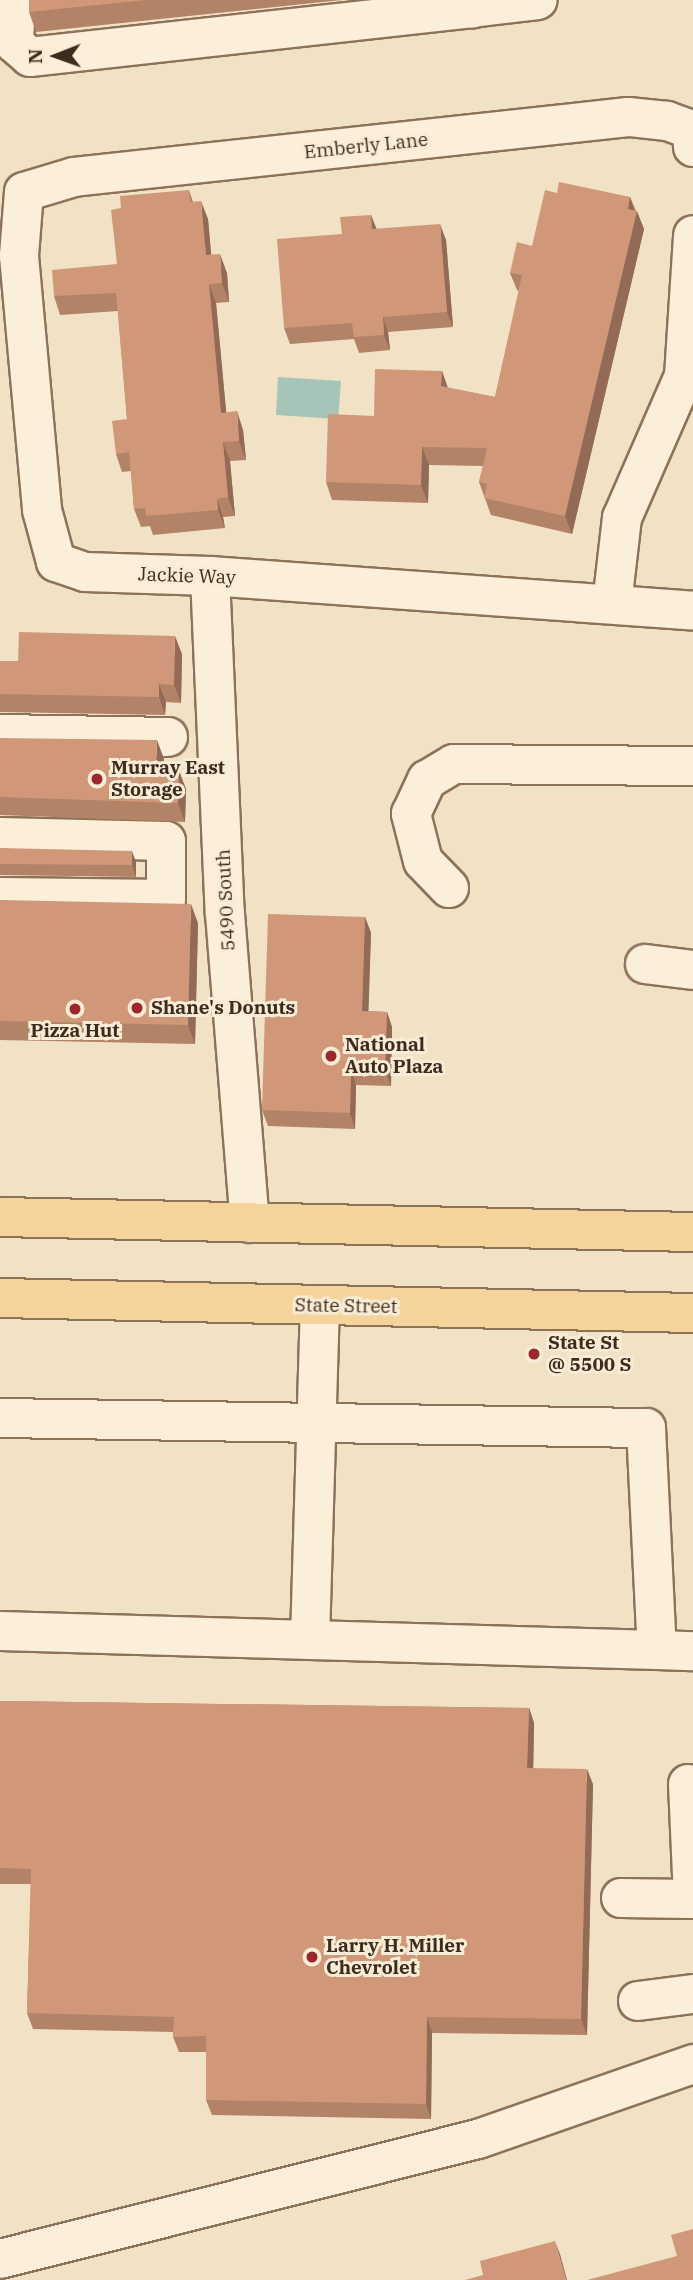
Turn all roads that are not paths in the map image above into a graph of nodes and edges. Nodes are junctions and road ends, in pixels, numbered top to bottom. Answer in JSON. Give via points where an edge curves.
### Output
{"nodes":[{"id":1,"x":16,"y":0,"type":"edge"},
{"id":2,"x":538,"y":0,"type":"edge"},
{"id":3,"x":471,"y":4,"type":"edge"},
{"id":4,"x":693,"y":147,"type":"edge"},
{"id":5,"x":24,"y":192,"type":"joint"},
{"id":6,"x":693,"y":235,"type":"edge"},
{"id":7,"x":210,"y":576,"type":"junction"},
{"id":8,"x":612,"y":604,"type":"junction"},
{"id":9,"x":693,"y":611,"type":"edge"},
{"id":10,"x":0,"y":734,"type":"edge"},
{"id":11,"x":168,"y":737,"type":"dead end"},
{"id":12,"x":693,"y":765,"type":"edge"},
{"id":13,"x":0,"y":837,"type":"edge"},
{"id":14,"x":450,"y":888,"type":"dead end"},
{"id":15,"x":0,"y":897,"type":"edge"},
{"id":16,"x":645,"y":964,"type":"dead end"},
{"id":17,"x":693,"y":970,"type":"edge"},
{"id":18,"x":0,"y":1217,"type":"edge"},
{"id":19,"x":250,"y":1223,"type":"junction"},
{"id":20,"x":693,"y":1232,"type":"edge"},
{"id":21,"x":0,"y":1298,"type":"edge"},
{"id":22,"x":320,"y":1305,"type":"junction"},
{"id":23,"x":693,"y":1313,"type":"edge"},
{"id":24,"x":0,"y":1418,"type":"edge"},
{"id":25,"x":317,"y":1426,"type":"junction"},
{"id":26,"x":0,"y":1631,"type":"edge"},
{"id":27,"x":310,"y":1640,"type":"junction"},
{"id":28,"x":675,"y":1650,"type":"edge"},
{"id":29,"x":688,"y":1784,"type":"dead end"},
{"id":30,"x":621,"y":1898,"type":"dead end"},
{"id":31,"x":691,"y":1899,"type":"edge"},
{"id":32,"x":693,"y":1994,"type":"edge"},
{"id":33,"x":638,"y":2000,"type":"dead end"},
{"id":34,"x":693,"y":2064,"type":"edge"},
{"id":35,"x":0,"y":2259,"type":"edge"}],
"edges":[{"from":1,"to":3,"type":"street","via":[[15,43],[30,57]]},
{"from":2,"to":3,"type":"street"},
{"from":4,"to":5,"type":"street","name":"Emberly Lane","via":[[692,130],[667,121],[628,117],[74,177]]},
{"from":5,"to":7,"type":"street","name":"Jackie Way","via":[[19,256],[42,510],[55,562],[85,572]]},
{"from":6,"to":8,"type":"street","via":[[684,376],[622,518]]},
{"from":7,"to":8,"type":"street","name":"Jackie Way"},
{"from":7,"to":19,"type":"street","name":"5490 South","via":[[225,914]]},
{"from":8,"to":9,"type":"street","name":"Jackie Way"},
{"from":10,"to":11,"type":"street"},
{"from":12,"to":14,"type":"street","via":[[454,764],[427,780],[411,814],[423,861]]},
{"from":13,"to":15,"type":"street","via":[[166,841],[166,900]]},
{"from":16,"to":17,"type":"street"},
{"from":18,"to":19,"type":"main road"},
{"from":19,"to":20,"type":"main road"},
{"from":21,"to":22,"type":"main road","name":"State Street"},
{"from":22,"to":23,"type":"main road","name":"State Street"},
{"from":22,"to":25,"type":"street"},
{"from":24,"to":25,"type":"street"},
{"from":25,"to":27,"type":"street"},
{"from":25,"to":28,"type":"street","via":[[646,1428]]},
{"from":26,"to":27,"type":"street"},
{"from":27,"to":28,"type":"street"},
{"from":29,"to":31,"type":"street"},
{"from":30,"to":31,"type":"street"},
{"from":32,"to":33,"type":"street"},
{"from":34,"to":35,"type":"street","via":[[478,2138]]}]}
